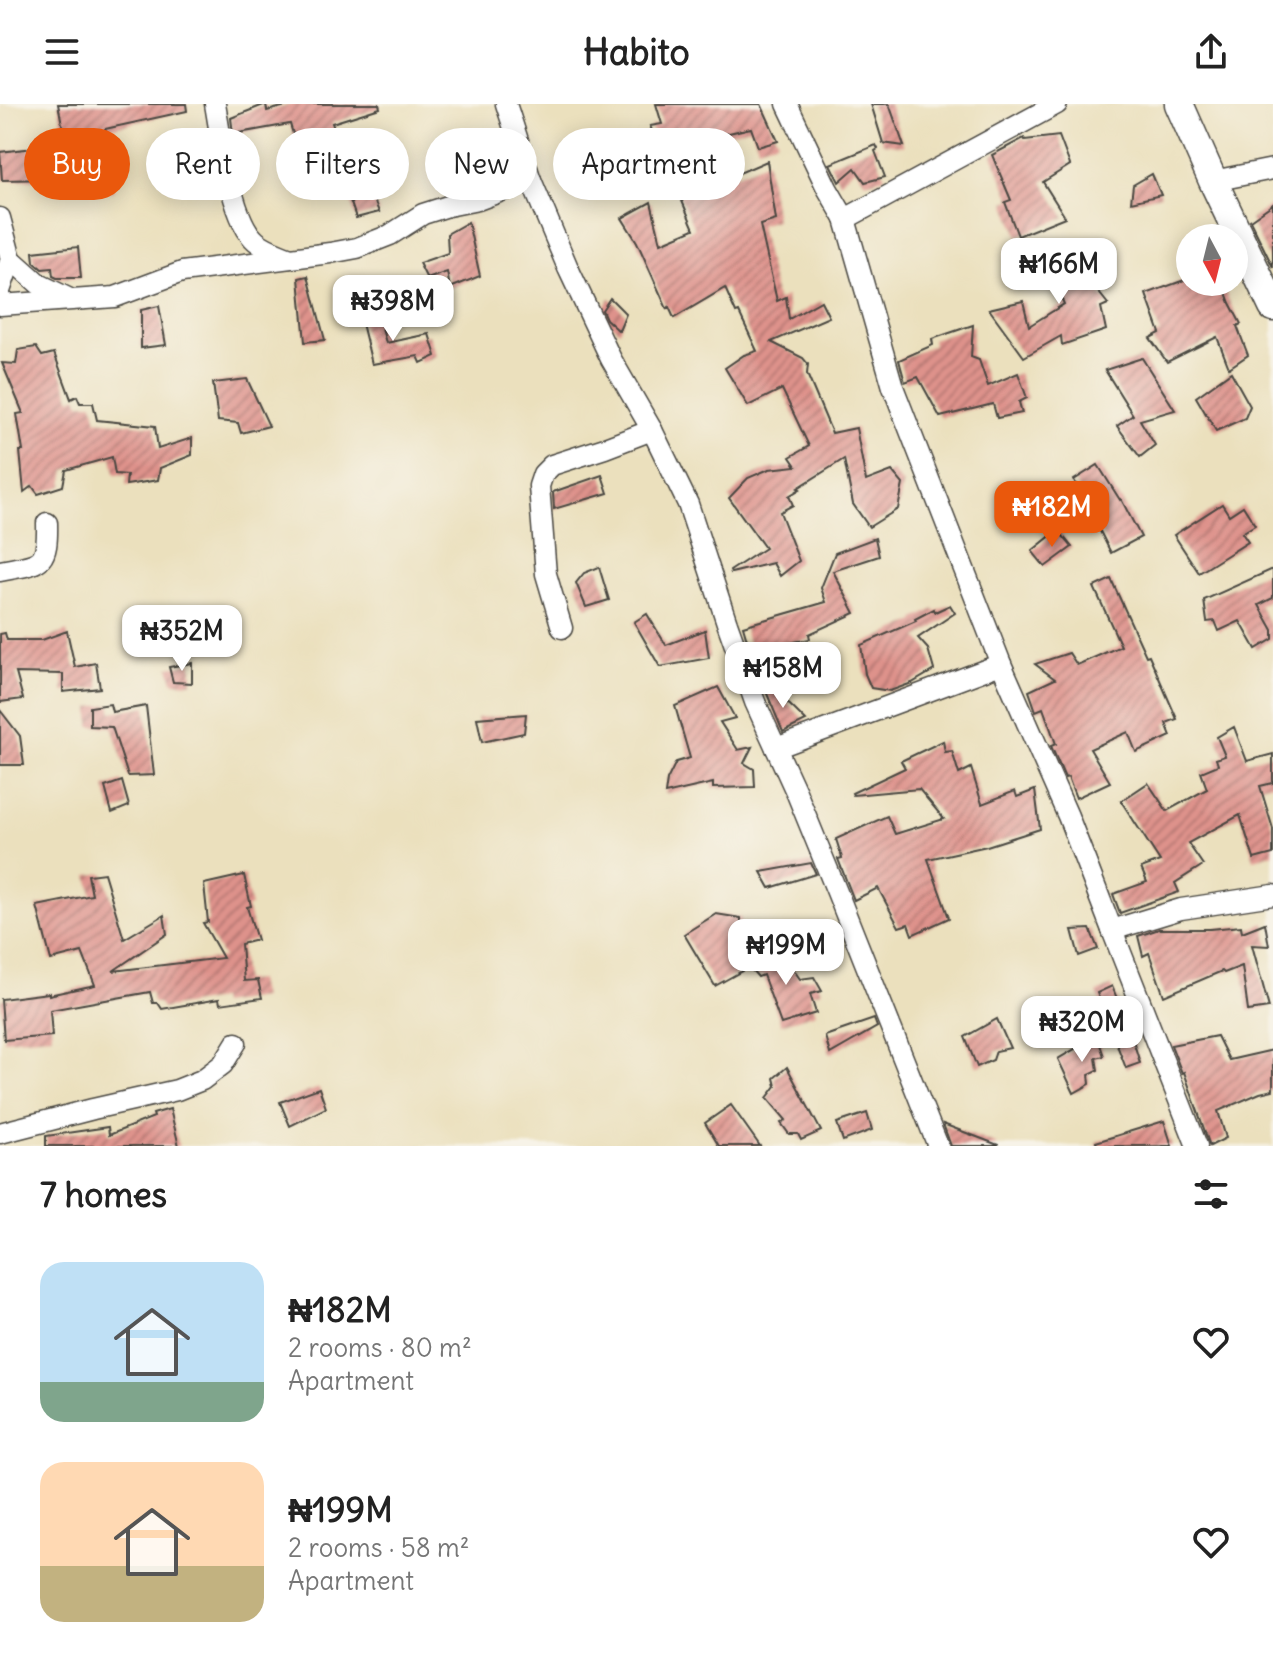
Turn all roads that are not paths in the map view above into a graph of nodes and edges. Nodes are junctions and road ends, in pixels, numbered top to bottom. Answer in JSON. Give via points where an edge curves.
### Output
{"nodes":[{"id":1,"x":215,"y":104,"type":"edge"},
{"id":2,"x":506,"y":104,"type":"edge"},
{"id":3,"x":787,"y":104,"type":"edge"},
{"id":4,"x":1057,"y":104,"type":"edge"},
{"id":5,"x":1179,"y":104,"type":"edge"},
{"id":6,"x":514,"y":128,"type":"edge"},
{"id":7,"x":1273,"y":169,"type":"edge"},
{"id":8,"x":1213,"y":181,"type":"junction"},
{"id":9,"x":537,"y":194,"type":"edge"},
{"id":10,"x":478,"y":200,"type":"edge"},
{"id":11,"x":0,"y":218,"type":"edge"},
{"id":12,"x":845,"y":219,"type":"junction"},
{"id":13,"x":290,"y":258,"type":"junction"},
{"id":14,"x":11,"y":259,"type":"junction"},
{"id":15,"x":0,"y":291,"type":"edge"},
{"id":16,"x":73,"y":301,"type":"junction"},
{"id":17,"x":0,"y":305,"type":"edge"},
{"id":18,"x":1273,"y":307,"type":"edge"},
{"id":19,"x":652,"y":430,"type":"junction"},
{"id":20,"x":47,"y":523,"type":"dead end"},
{"id":21,"x":0,"y":571,"type":"edge"},
{"id":22,"x":562,"y":628,"type":"dead end"},
{"id":23,"x":1001,"y":664,"type":"junction"},
{"id":24,"x":776,"y":748,"type":"junction"},
{"id":25,"x":1273,"y":895,"type":"edge"},
{"id":26,"x":1112,"y":930,"type":"junction"},
{"id":27,"x":236,"y":1043,"type":"dead end"},
{"id":28,"x":0,"y":1133,"type":"edge"},
{"id":29,"x":938,"y":1146,"type":"edge"},
{"id":30,"x":1197,"y":1146,"type":"edge"}],
"edges":[{"from":1,"to":13,"type":"street","via":[[244,225],[255,240]]},
{"from":2,"to":6,"type":"street"},
{"from":3,"to":12,"type":"street"},
{"from":4,"to":12,"type":"street"},
{"from":5,"to":8,"type":"street"},
{"from":7,"to":8,"type":"street"},
{"from":8,"to":18,"type":"street"},
{"from":9,"to":19,"type":"street","via":[[611,359]]},
{"from":10,"to":13,"type":"street","via":[[423,214],[357,248]]},
{"from":11,"to":14,"type":"street"},
{"from":12,"to":23,"type":"street","via":[[893,387]]},
{"from":13,"to":16,"type":"street","via":[[182,272],[115,297]]},
{"from":14,"to":15,"type":"street"},
{"from":14,"to":16,"type":"street","via":[[39,284]]},
{"from":16,"to":17,"type":"street"},
{"from":19,"to":22,"type":"street","via":[[552,465],[543,474],[539,486],[546,574]]},
{"from":19,"to":24,"type":"street","via":[[688,504],[731,636]]},
{"from":20,"to":21,"type":"street","via":[[43,557]]},
{"from":23,"to":24,"type":"street"},
{"from":23,"to":26,"type":"street"},
{"from":24,"to":29,"type":"street"},
{"from":25,"to":26,"type":"street","via":[[1181,909]]},
{"from":26,"to":30,"type":"street"},
{"from":27,"to":28,"type":"street","via":[[223,1064],[177,1090]]}]}
